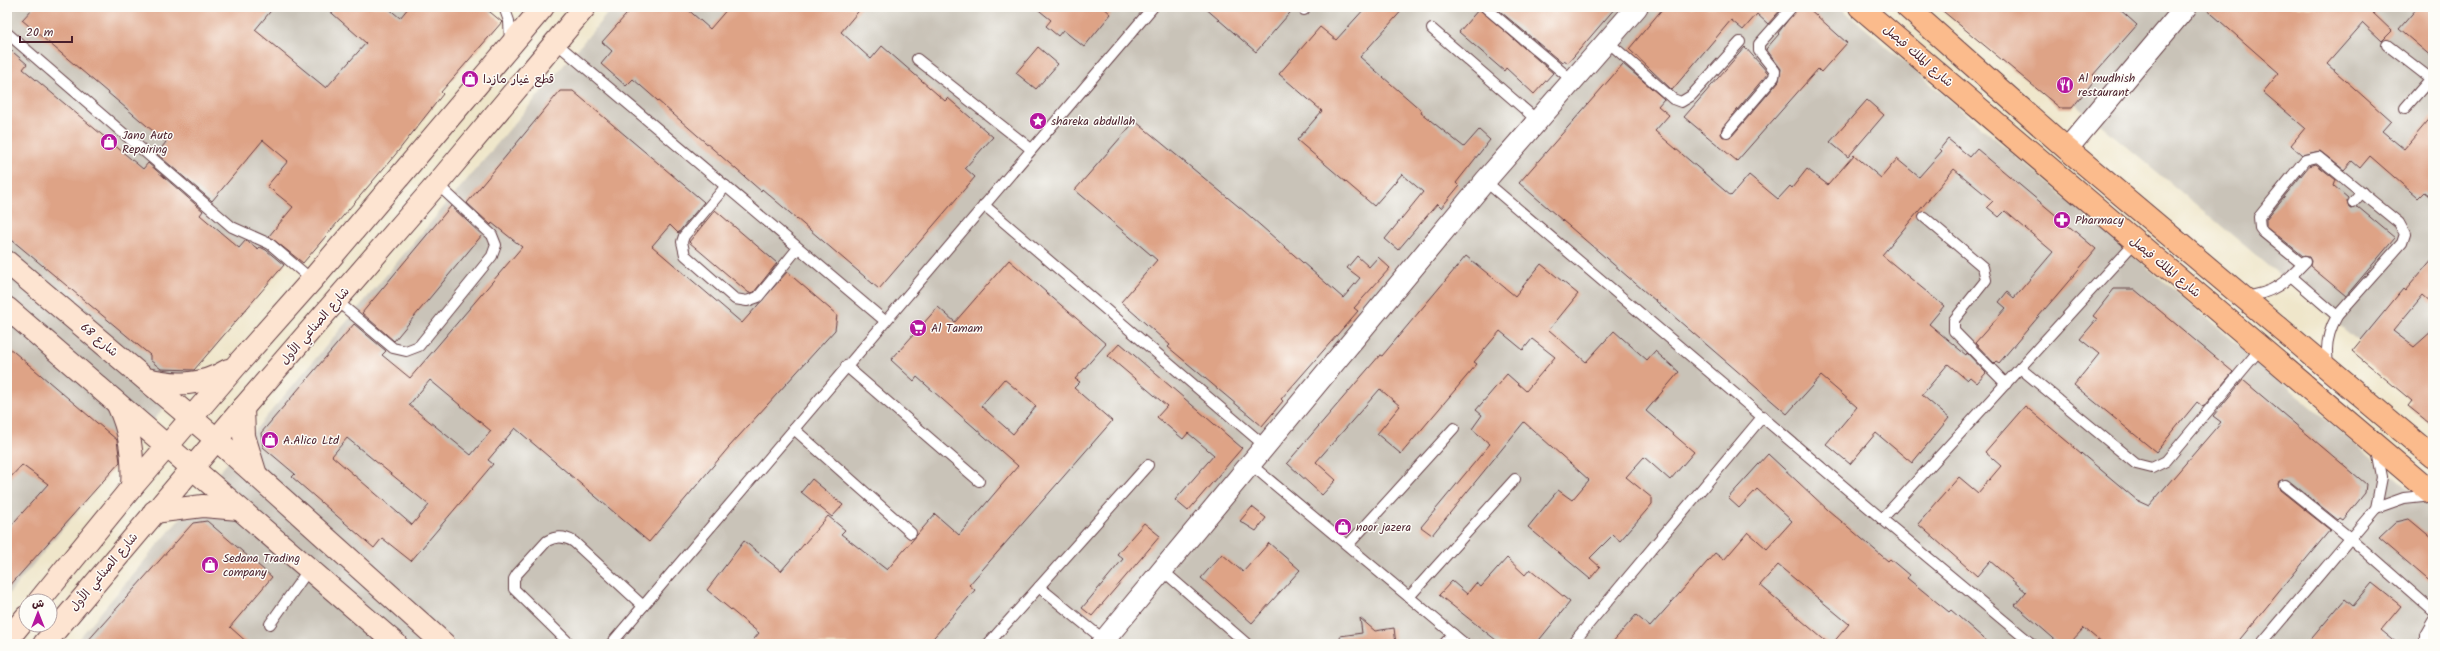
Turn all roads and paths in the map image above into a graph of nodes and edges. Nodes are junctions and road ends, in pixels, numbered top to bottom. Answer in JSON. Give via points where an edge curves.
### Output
{"nodes":[{"id":1,"x":504,"y":7,"type":"edge"},
{"id":2,"x":543,"y":7,"type":"edge"},
{"id":3,"x":585,"y":7,"type":"edge"},
{"id":4,"x":1153,"y":7,"type":"edge"},
{"id":5,"x":1485,"y":7,"type":"edge"},
{"id":6,"x":1637,"y":7,"type":"edge"},
{"id":7,"x":1792,"y":7,"type":"edge"},
{"id":8,"x":1860,"y":7,"type":"edge"},
{"id":9,"x":2186,"y":7,"type":"edge"},
{"id":10,"x":1913,"y":9,"type":"edge"},
{"id":11,"x":1432,"y":29,"type":"dead end"},
{"id":12,"x":7,"y":33,"type":"edge"},
{"id":13,"x":1607,"y":41,"type":"junction"},
{"id":14,"x":555,"y":42,"type":"junction"},
{"id":15,"x":1740,"y":42,"type":"dead end"},
{"id":16,"x":2387,"y":45,"type":"dead end"},
{"id":17,"x":510,"y":46,"type":"junction"},
{"id":18,"x":917,"y":59,"type":"dead end"},
{"id":19,"x":2432,"y":78,"type":"edge"},
{"id":20,"x":1572,"y":81,"type":"junction"},
{"id":21,"x":2405,"y":108,"type":"dead end"},
{"id":22,"x":1538,"y":121,"type":"junction"},
{"id":23,"x":1727,"y":132,"type":"dead end"},
{"id":24,"x":1032,"y":149,"type":"junction"},
{"id":25,"x":2067,"y":149,"type":"junction"},
{"id":26,"x":1485,"y":181,"type":"junction"},
{"id":27,"x":437,"y":184,"type":"junction"},
{"id":28,"x":726,"y":186,"type":"junction"},
{"id":29,"x":2362,"y":192,"type":"junction"},
{"id":30,"x":2353,"y":202,"type":"dead end"},
{"id":31,"x":984,"y":204,"type":"junction"},
{"id":32,"x":1924,"y":217,"type":"dead end"},
{"id":33,"x":2135,"y":242,"type":"junction"},
{"id":34,"x":798,"y":248,"type":"junction"},
{"id":35,"x":7,"y":262,"type":"edge"},
{"id":36,"x":2292,"y":277,"type":"junction"},
{"id":37,"x":312,"y":280,"type":"junction"},
{"id":38,"x":2241,"y":296,"type":"junction"},
{"id":39,"x":337,"y":301,"type":"junction"},
{"id":40,"x":7,"y":309,"type":"edge"},
{"id":41,"x":2337,"y":316,"type":"junction"},
{"id":42,"x":885,"y":321,"type":"junction"},
{"id":43,"x":2261,"y":348,"type":"junction"},
{"id":44,"x":846,"y":366,"type":"junction"},
{"id":45,"x":234,"y":367,"type":"junction"},
{"id":46,"x":2020,"y":368,"type":"junction"},
{"id":47,"x":2330,"y":370,"type":"junction"},
{"id":48,"x":145,"y":379,"type":"junction"},
{"id":49,"x":2006,"y":384,"type":"junction"},
{"id":50,"x":118,"y":404,"type":"junction"},
{"id":51,"x":243,"y":408,"type":"junction"},
{"id":52,"x":1763,"y":416,"type":"junction"},
{"id":53,"x":191,"y":418,"type":"junction"},
{"id":54,"x":794,"y":428,"type":"junction"},
{"id":55,"x":1454,"y":428,"type":"dead end"},
{"id":56,"x":216,"y":440,"type":"junction"},
{"id":57,"x":2375,"y":445,"type":"junction"},
{"id":58,"x":167,"y":446,"type":"junction"},
{"id":59,"x":1265,"y":446,"type":"junction"},
{"id":60,"x":2433,"y":457,"type":"edge"},
{"id":61,"x":1250,"y":463,"type":"junction"},
{"id":62,"x":1148,"y":465,"type":"dead end"},
{"id":63,"x":192,"y":468,"type":"junction"},
{"id":64,"x":258,"y":478,"type":"junction"},
{"id":65,"x":1514,"y":479,"type":"dead end"},
{"id":66,"x":980,"y":481,"type":"dead end"},
{"id":67,"x":2284,"y":485,"type":"dead end"},
{"id":68,"x":132,"y":488,"type":"junction"},
{"id":69,"x":2433,"y":495,"type":"edge"},
{"id":70,"x":2376,"y":508,"type":"junction"},
{"id":71,"x":239,"y":509,"type":"junction"},
{"id":72,"x":154,"y":512,"type":"junction"},
{"id":73,"x":1882,"y":519,"type":"junction"},
{"id":74,"x":911,"y":533,"type":"dead end"},
{"id":75,"x":2350,"y":538,"type":"junction"},
{"id":76,"x":1348,"y":545,"type":"junction"},
{"id":77,"x":309,"y":570,"type":"junction"},
{"id":78,"x":1162,"y":570,"type":"junction"},
{"id":79,"x":1039,"y":587,"type":"junction"},
{"id":80,"x":46,"y":593,"type":"edge"},
{"id":81,"x":1409,"y":597,"type":"junction"},
{"id":82,"x":643,"y":606,"type":"junction"},
{"id":83,"x":2433,"y":611,"type":"edge"},
{"id":84,"x":2433,"y":621,"type":"edge"},
{"id":85,"x":270,"y":624,"type":"dead end"},
{"id":86,"x":18,"y":627,"type":"edge"},
{"id":87,"x":1453,"y":634,"type":"junction"},
{"id":88,"x":7,"y":640,"type":"edge"},
{"id":89,"x":1102,"y":642,"type":"edge"},
{"id":90,"x":44,"y":644,"type":"edge"},
{"id":91,"x":396,"y":644,"type":"edge"},
{"id":92,"x":444,"y":644,"type":"edge"},
{"id":93,"x":570,"y":644,"type":"edge"},
{"id":94,"x":611,"y":644,"type":"edge"},
{"id":95,"x":988,"y":644,"type":"edge"},
{"id":96,"x":1247,"y":644,"type":"edge"},
{"id":97,"x":1444,"y":644,"type":"edge"},
{"id":98,"x":1465,"y":644,"type":"edge"},
{"id":99,"x":1572,"y":644,"type":"edge"},
{"id":100,"x":2032,"y":644,"type":"edge"},
{"id":101,"x":2260,"y":644,"type":"edge"},
{"id":102,"x":2426,"y":644,"type":"edge"}],
"edges":[{"from":1,"to":17,"type":"lane","via":[[509,21]]},
{"from":2,"to":17,"type":"main road"},
{"from":3,"to":14,"type":"main road","name":"شارع الصناعي الأول"},
{"from":4,"to":24,"type":"lane"},
{"from":5,"to":20,"type":"lane"},
{"from":6,"to":13,"type":"street"},
{"from":7,"to":23,"type":"lane","via":[[1759,44],[1759,51],[1775,70],[1774,77]]},
{"from":8,"to":33,"type":"main road","name":"شارع الملك فيصل"},
{"from":9,"to":25,"type":"street"},
{"from":10,"to":25,"type":"main road"},
{"from":11,"to":22,"type":"lane"},
{"from":12,"to":37,"type":"lane","via":[[232,227],[270,244]]},
{"from":13,"to":15,"type":"lane","via":[[1673,99],[1681,102],[1692,96]]},
{"from":13,"to":20,"type":"street"},
{"from":14,"to":27,"type":"main road","name":"شارع الصناعي الأول"},
{"from":14,"to":28,"type":"lane"},
{"from":16,"to":19,"type":"lane"},
{"from":17,"to":37,"type":"main road"},
{"from":18,"to":24,"type":"lane"},
{"from":19,"to":21,"type":"lane"},
{"from":20,"to":22,"type":"street"},
{"from":22,"to":26,"type":"street"},
{"from":24,"to":31,"type":"lane"},
{"from":25,"to":38,"type":"main road"},
{"from":26,"to":52,"type":"lane"},
{"from":26,"to":59,"type":"street"},
{"from":27,"to":39,"type":"main road","name":"شارع الصناعي الأول"},
{"from":27,"to":39,"type":"lane","via":[[492,235],[496,245],[492,256],[419,346],[406,352],[393,348]]},
{"from":28,"to":34,"type":"lane"},
{"from":28,"to":34,"type":"lane","via":[[684,236],[683,249],[685,255],[735,299],[747,301],[758,296]]},
{"from":29,"to":30,"type":"lane"},
{"from":29,"to":36,"type":"lane","via":[[2322,160],[2312,156],[2305,160],[2262,212],[2259,217],[2260,228],[2304,263]]},
{"from":29,"to":41,"type":"lane","via":[[2402,226],[2404,239]]},
{"from":31,"to":42,"type":"lane"},
{"from":31,"to":59,"type":"lane"},
{"from":32,"to":49,"type":"lane","via":[[1983,267],[1986,280],[1954,320],[1954,331]]},
{"from":33,"to":43,"type":"main road","name":"شارع الملك فيصل"},
{"from":33,"to":46,"type":"lane"},
{"from":34,"to":42,"type":"lane"},
{"from":35,"to":48,"type":"main road","name":"شارع 68"},
{"from":36,"to":38,"type":"lane","via":[[2273,289]]},
{"from":36,"to":41,"type":"lane"},
{"from":37,"to":45,"type":"main road"},
{"from":38,"to":47,"type":"main road"},
{"from":39,"to":51,"type":"main road","name":"شارع الصناعي الأول"},
{"from":40,"to":50,"type":"main road"},
{"from":41,"to":47,"type":"lane","via":[[2327,342]]},
{"from":42,"to":44,"type":"lane"},
{"from":43,"to":46,"type":"lane","via":[[2166,461],[2152,468],[2136,464]]},
{"from":43,"to":57,"type":"main road","name":"شارع الملك فيصل"},
{"from":44,"to":54,"type":"lane"},
{"from":44,"to":66,"type":"lane"},
{"from":45,"to":48,"type":"main road","via":[[219,376],[186,384],[165,384]]},
{"from":45,"to":53,"type":"main road"},
{"from":46,"to":49,"type":"lane"},
{"from":47,"to":60,"type":"main road"},
{"from":48,"to":53,"type":"main road","name":"شارع 68"},
{"from":49,"to":73,"type":"lane"},
{"from":50,"to":58,"type":"main road"},
{"from":50,"to":68,"type":"main road","via":[[127,426],[132,450]]},
{"from":51,"to":56,"type":"main road","name":"شارع الصناعي الأول"},
{"from":51,"to":64,"type":"main road","via":[[244,436]]},
{"from":52,"to":73,"type":"lane"},
{"from":52,"to":99,"type":"lane"},
{"from":53,"to":56,"type":"main road","name":"شارع 68"},
{"from":53,"to":58,"type":"main road"},
{"from":54,"to":74,"type":"lane"},
{"from":54,"to":82,"type":"lane"},
{"from":55,"to":76,"type":"lane"},
{"from":56,"to":63,"type":"main road","name":"شارع الصناعي الأول"},
{"from":56,"to":64,"type":"main road","name":"شارع 68"},
{"from":57,"to":69,"type":"main road","name":"شارع الملك فيصل"},
{"from":57,"to":70,"type":"lane","via":[[2382,477]]},
{"from":58,"to":63,"type":"main road"},
{"from":58,"to":68,"type":"main road"},
{"from":59,"to":61,"type":"street"},
{"from":61,"to":76,"type":"lane"},
{"from":61,"to":78,"type":"street"},
{"from":62,"to":79,"type":"lane"},
{"from":63,"to":71,"type":"main road"},
{"from":63,"to":72,"type":"main road","name":"شارع الصناعي الأول"},
{"from":64,"to":92,"type":"main road","name":"شارع 68"},
{"from":65,"to":81,"type":"lane"},
{"from":67,"to":75,"type":"lane"},
{"from":68,"to":80,"type":"main road"},
{"from":69,"to":70,"type":"lane","via":[[2404,498]]},
{"from":70,"to":75,"type":"lane"},
{"from":71,"to":72,"type":"main road","via":[[203,506]]},
{"from":71,"to":77,"type":"main road"},
{"from":72,"to":90,"type":"main road","name":"شارع الصناعي الأول"},
{"from":73,"to":100,"type":"lane"},
{"from":75,"to":83,"type":"lane"},
{"from":75,"to":101,"type":"lane"},
{"from":76,"to":81,"type":"lane"},
{"from":77,"to":85,"type":"lane"},
{"from":77,"to":91,"type":"main road"},
{"from":78,"to":89,"type":"street"},
{"from":78,"to":96,"type":"lane"},
{"from":79,"to":89,"type":"lane"},
{"from":79,"to":95,"type":"lane"},
{"from":81,"to":87,"type":"lane"},
{"from":82,"to":93,"type":"lane","via":[[574,542],[563,537],[552,538],[517,574],[514,589]]},
{"from":82,"to":94,"type":"lane"},
{"from":84,"to":102,"type":"lane","via":[[2425,635]]},
{"from":86,"to":88,"type":"main road"},
{"from":87,"to":97,"type":"lane"},
{"from":87,"to":98,"type":"lane"}]}
